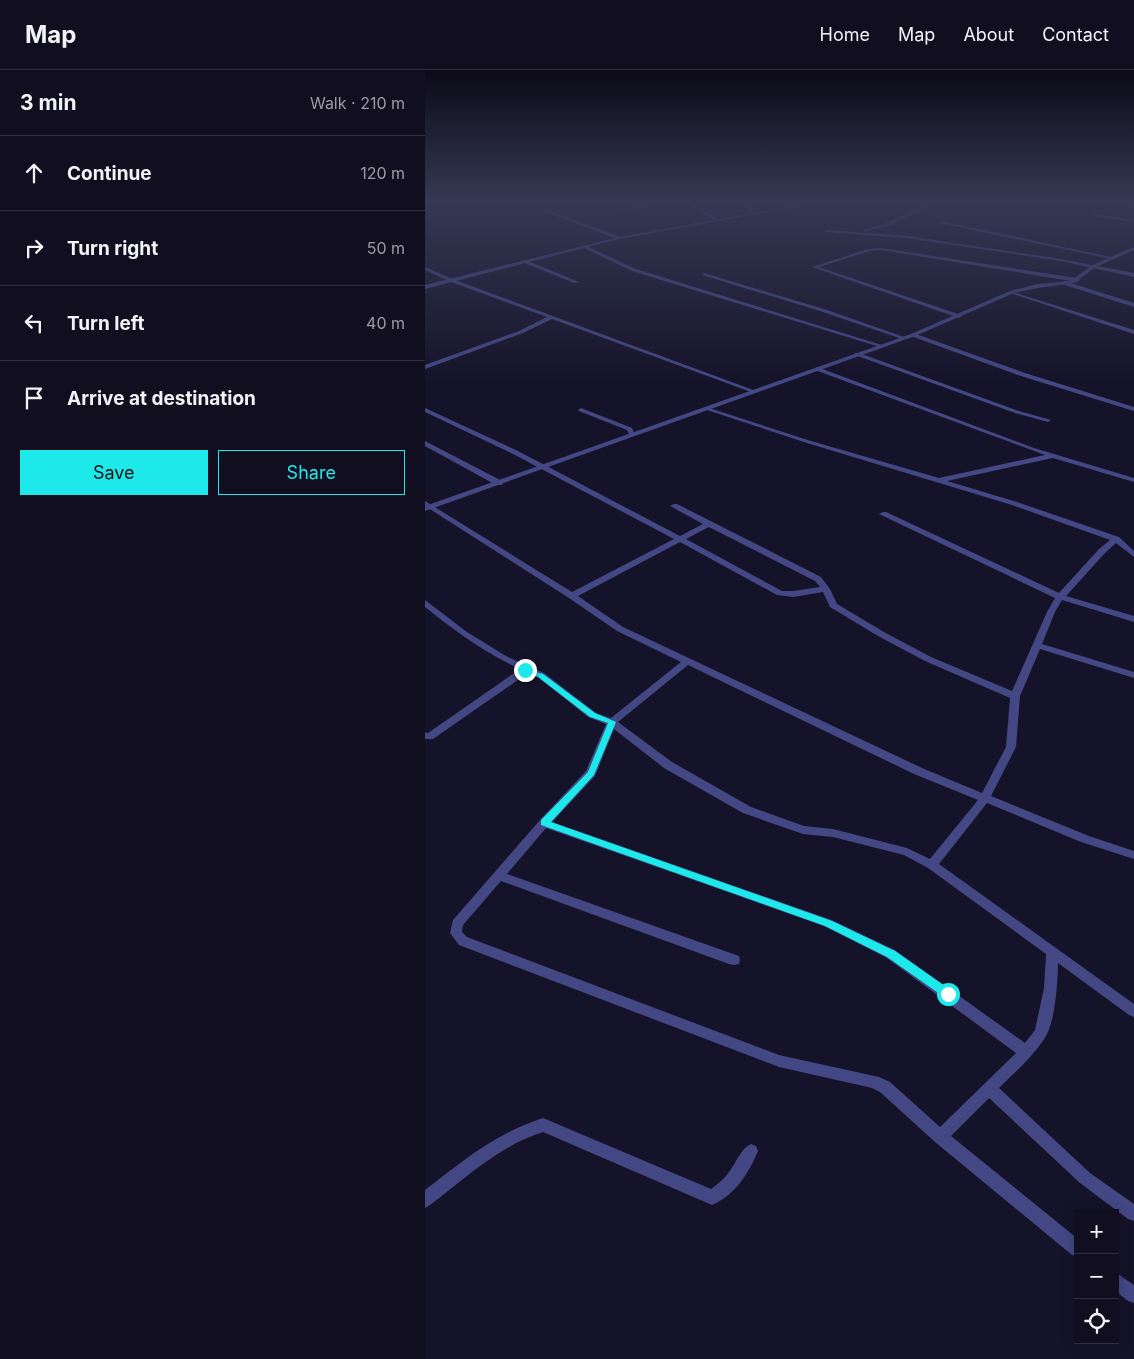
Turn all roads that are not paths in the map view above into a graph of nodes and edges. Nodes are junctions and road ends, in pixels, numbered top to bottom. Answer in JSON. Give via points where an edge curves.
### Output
{"nodes":[{"id":1,"x":533,"y":260,"type":"edge"},
{"id":2,"x":614,"y":260,"type":"edge"},
{"id":3,"x":836,"y":260,"type":"edge"},
{"id":4,"x":952,"y":260,"type":"edge"},
{"id":5,"x":1058,"y":260,"type":"edge"},
{"id":6,"x":1106,"y":260,"type":"edge"},
{"id":7,"x":526,"y":262,"type":"junction"},
{"id":8,"x":1094,"y":266,"type":"junction"},
{"id":9,"x":425,"y":268,"type":"edge"},
{"id":10,"x":704,"y":274,"type":"dead end"},
{"id":11,"x":1134,"y":275,"type":"edge"},
{"id":12,"x":1077,"y":280,"type":"junction"},
{"id":13,"x":453,"y":281,"type":"junction"},
{"id":14,"x":576,"y":282,"type":"dead end"},
{"id":15,"x":1064,"y":284,"type":"junction"},
{"id":16,"x":425,"y":287,"type":"edge"},
{"id":17,"x":1012,"y":292,"type":"junction"},
{"id":18,"x":741,"y":295,"type":"dead end"},
{"id":19,"x":730,"y":298,"type":"junction"},
{"id":20,"x":1134,"y":306,"type":"edge"},
{"id":21,"x":959,"y":316,"type":"junction"},
{"id":22,"x":552,"y":317,"type":"junction"},
{"id":23,"x":1134,"y":332,"type":"edge"},
{"id":24,"x":913,"y":335,"type":"junction"},
{"id":25,"x":904,"y":338,"type":"junction"},
{"id":26,"x":882,"y":346,"type":"junction"},
{"id":27,"x":857,"y":354,"type":"junction"},
{"id":28,"x":425,"y":367,"type":"edge"},
{"id":29,"x":817,"y":369,"type":"junction"},
{"id":30,"x":753,"y":391,"type":"junction"},
{"id":31,"x":707,"y":409,"type":"junction"},
{"id":32,"x":1134,"y":409,"type":"edge"},
{"id":33,"x":425,"y":410,"type":"edge"},
{"id":34,"x":581,"y":410,"type":"dead end"},
{"id":35,"x":1048,"y":420,"type":"dead end"},
{"id":36,"x":632,"y":435,"type":"junction"},
{"id":37,"x":425,"y":444,"type":"edge"},
{"id":38,"x":1053,"y":456,"type":"junction"},
{"id":39,"x":546,"y":467,"type":"junction"},
{"id":40,"x":940,"y":480,"type":"junction"},
{"id":41,"x":1134,"y":480,"type":"edge"},
{"id":42,"x":499,"y":484,"type":"junction"},
{"id":43,"x":427,"y":506,"type":"edge"},
{"id":44,"x":674,"y":506,"type":"dead end"},
{"id":45,"x":883,"y":514,"type":"dead end"},
{"id":46,"x":709,"y":524,"type":"junction"},
{"id":47,"x":677,"y":539,"type":"junction"},
{"id":48,"x":1116,"y":539,"type":"junction"},
{"id":49,"x":1134,"y":555,"type":"edge"},
{"id":50,"x":826,"y":589,"type":"junction"},
{"id":51,"x":572,"y":596,"type":"junction"},
{"id":52,"x":1060,"y":597,"type":"junction"},
{"id":53,"x":425,"y":603,"type":"edge"},
{"id":54,"x":1134,"y":619,"type":"edge"},
{"id":55,"x":1037,"y":645,"type":"junction"},
{"id":56,"x":686,"y":662,"type":"junction"},
{"id":57,"x":525,"y":670,"type":"junction"},
{"id":58,"x":1134,"y":675,"type":"edge"},
{"id":59,"x":1015,"y":696,"type":"junction"},
{"id":60,"x":612,"y":722,"type":"junction"},
{"id":61,"x":426,"y":738,"type":"edge"},
{"id":62,"x":984,"y":799,"type":"junction"},
{"id":63,"x":544,"y":823,"type":"junction"},
{"id":64,"x":1134,"y":855,"type":"edge"},
{"id":65,"x":932,"y":865,"type":"junction"},
{"id":66,"x":498,"y":875,"type":"junction"},
{"id":67,"x":1053,"y":951,"type":"junction"},
{"id":68,"x":734,"y":960,"type":"dead end"},
{"id":69,"x":1134,"y":1011,"type":"edge"},
{"id":70,"x":1026,"y":1052,"type":"junction"},
{"id":71,"x":990,"y":1089,"type":"junction"},
{"id":72,"x":939,"y":1137,"type":"junction"},
{"id":73,"x":751,"y":1151,"type":"dead end"},
{"id":74,"x":425,"y":1200,"type":"edge"},
{"id":75,"x":1134,"y":1213,"type":"edge"},
{"id":76,"x":1074,"y":1246,"type":"edge"},
{"id":77,"x":1119,"y":1283,"type":"edge"},
{"id":78,"x":1134,"y":1295,"type":"edge"}],
"edges":[{"from":1,"to":7,"type":"street"},
{"from":2,"to":19,"type":"street","via":[[635,270]]},
{"from":3,"to":21,"type":"street","via":[[814,267]]},
{"from":4,"to":12,"type":"street"},
{"from":5,"to":8,"type":"street"},
{"from":6,"to":8,"type":"street"},
{"from":7,"to":13,"type":"street"},
{"from":7,"to":14,"type":"street"},
{"from":8,"to":11,"type":"street"},
{"from":8,"to":12,"type":"street"},
{"from":9,"to":13,"type":"street"},
{"from":10,"to":25,"type":"street"},
{"from":12,"to":15,"type":"street"},
{"from":13,"to":16,"type":"street"},
{"from":13,"to":22,"type":"street"},
{"from":15,"to":17,"type":"street"},
{"from":15,"to":20,"type":"street"},
{"from":17,"to":21,"type":"street"},
{"from":17,"to":23,"type":"street"},
{"from":18,"to":19,"type":"street"},
{"from":19,"to":26,"type":"street"},
{"from":21,"to":24,"type":"street"},
{"from":22,"to":28,"type":"street","via":[[521,332]]},
{"from":22,"to":30,"type":"street"},
{"from":24,"to":25,"type":"street"},
{"from":24,"to":32,"type":"street","via":[[1023,376]]},
{"from":25,"to":26,"type":"street"},
{"from":26,"to":27,"type":"street"},
{"from":27,"to":29,"type":"street"},
{"from":27,"to":35,"type":"street"},
{"from":29,"to":30,"type":"street"},
{"from":29,"to":38,"type":"street"},
{"from":30,"to":31,"type":"street"},
{"from":31,"to":36,"type":"street"},
{"from":31,"to":40,"type":"street","via":[[781,435]]},
{"from":33,"to":39,"type":"street"},
{"from":34,"to":36,"type":"street","via":[[630,429]]},
{"from":36,"to":39,"type":"street"},
{"from":37,"to":42,"type":"street"},
{"from":38,"to":40,"type":"street"},
{"from":38,"to":41,"type":"street"},
{"from":39,"to":42,"type":"street"},
{"from":39,"to":47,"type":"street"},
{"from":40,"to":48,"type":"street"},
{"from":42,"to":43,"type":"street"},
{"from":43,"to":51,"type":"street"},
{"from":44,"to":46,"type":"street"},
{"from":45,"to":52,"type":"street"},
{"from":46,"to":47,"type":"street"},
{"from":46,"to":50,"type":"street","via":[[817,579]]},
{"from":47,"to":50,"type":"street","via":[[780,593]]},
{"from":47,"to":51,"type":"street"},
{"from":48,"to":49,"type":"street"},
{"from":48,"to":52,"type":"street"},
{"from":50,"to":59,"type":"street","via":[[833,605],[881,634],[928,659]]},
{"from":51,"to":56,"type":"street","via":[[620,629]]},
{"from":52,"to":54,"type":"street"},
{"from":52,"to":55,"type":"street"},
{"from":53,"to":57,"type":"street","via":[[464,634]]},
{"from":55,"to":58,"type":"street"},
{"from":55,"to":59,"type":"street"},
{"from":56,"to":60,"type":"street"},
{"from":56,"to":62,"type":"street"},
{"from":57,"to":60,"type":"street","via":[[541,675],[593,715]]},
{"from":57,"to":61,"type":"street"},
{"from":59,"to":62,"type":"street","via":[[1011,747]]},
{"from":60,"to":63,"type":"street","via":[[591,773]]},
{"from":60,"to":65,"type":"street","via":[[668,765],[747,810],[803,830],[833,833],[907,852]]},
{"from":62,"to":64,"type":"street"},
{"from":62,"to":65,"type":"street"},
{"from":63,"to":66,"type":"street"},
{"from":63,"to":70,"type":"street","via":[[828,924],[891,954]]},
{"from":65,"to":67,"type":"street"},
{"from":66,"to":68,"type":"street"},
{"from":66,"to":72,"type":"street","via":[[457,922],[456,934],[463,941],[779,1061],[874,1082],[894,1093]]},
{"from":67,"to":69,"type":"street"},
{"from":67,"to":70,"type":"street","via":[[1051,988],[1041,1032]]},
{"from":70,"to":71,"type":"street"},
{"from":71,"to":72,"type":"street"},
{"from":71,"to":75,"type":"street","via":[[1085,1178]]},
{"from":72,"to":76,"type":"street"},
{"from":73,"to":74,"type":"street","via":[[731,1183],[712,1197],[543,1125],[507,1138]]},
{"from":77,"to":78,"type":"street"}]}
